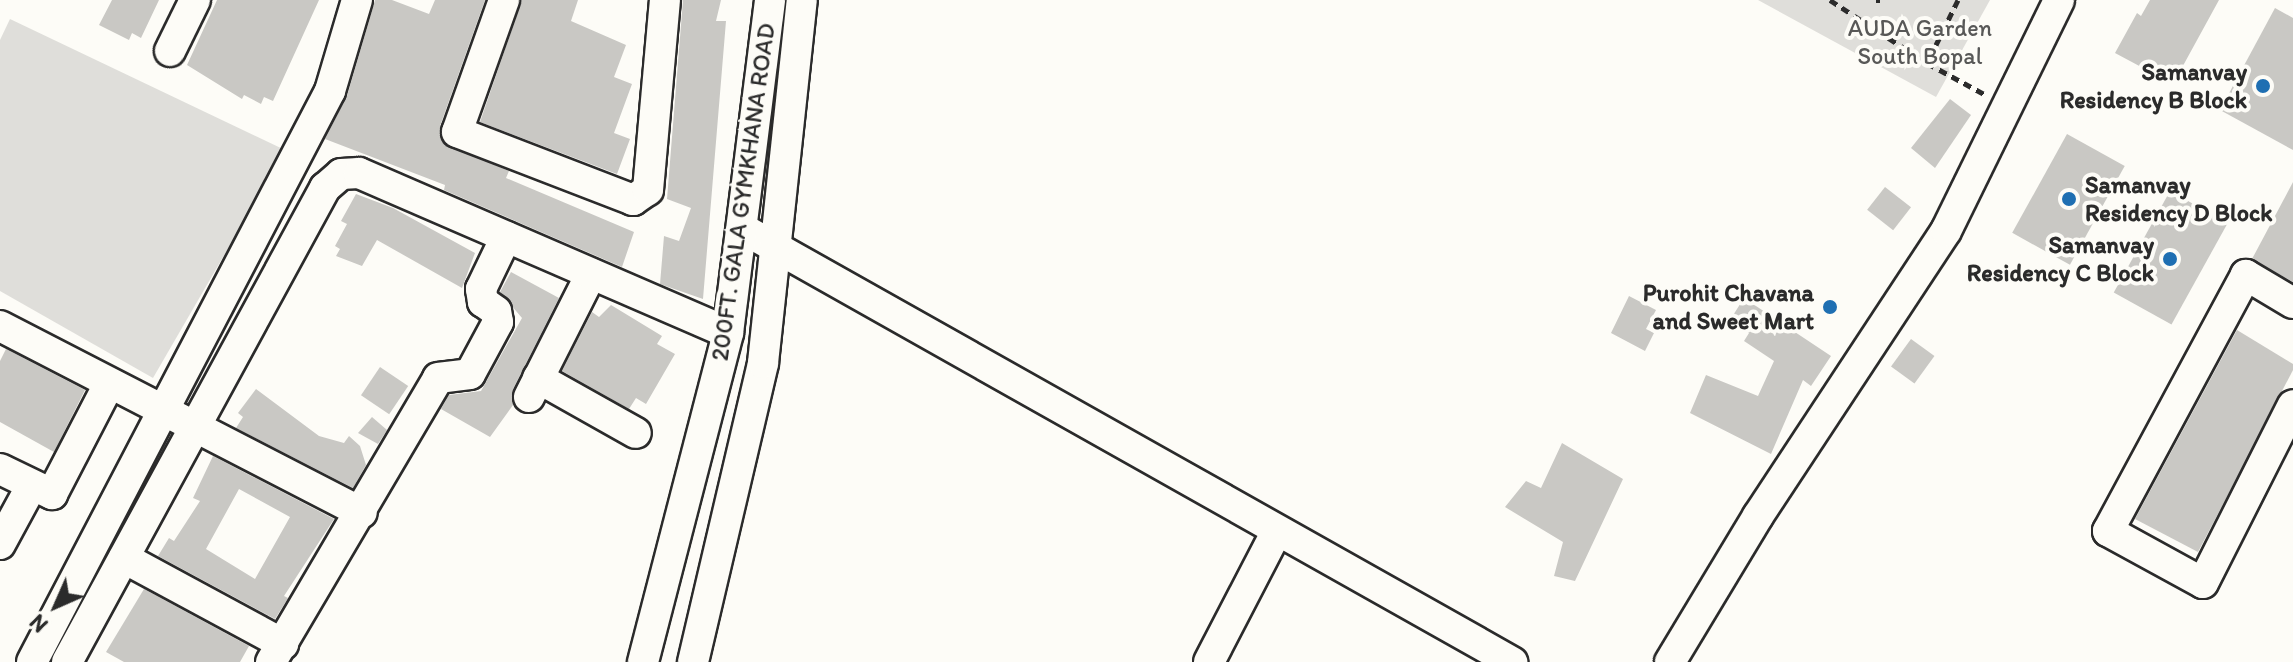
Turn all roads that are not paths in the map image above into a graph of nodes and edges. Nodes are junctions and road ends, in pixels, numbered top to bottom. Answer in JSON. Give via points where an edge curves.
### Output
{"nodes":[{"id":1,"x":195,"y":0,"type":"edge"},
{"id":2,"x":357,"y":0,"type":"edge"},
{"id":3,"x":504,"y":0,"type":"edge"},
{"id":4,"x":665,"y":0,"type":"edge"},
{"id":5,"x":770,"y":0,"type":"edge"},
{"id":6,"x":802,"y":0,"type":"edge"},
{"id":7,"x":2059,"y":0,"type":"edge"},
{"id":8,"x":170,"y":51,"type":"dead end"},
{"id":9,"x":743,"y":229,"type":"junction"},
{"id":10,"x":506,"y":237,"type":"junction"},
{"id":11,"x":774,"y":247,"type":"junction"},
{"id":12,"x":591,"y":274,"type":"junction"},
{"id":13,"x":2293,"y":303,"type":"edge"},
{"id":14,"x":0,"y":326,"type":"edge"},
{"id":15,"x":728,"y":333,"type":"junction"},
{"id":16,"x":109,"y":384,"type":"junction"},
{"id":17,"x":2293,"y":405,"type":"edge"},
{"id":18,"x":161,"y":410,"type":"junction"},
{"id":19,"x":196,"y":427,"type":"junction"},
{"id":20,"x":636,"y":433,"type":"dead end"},
{"id":21,"x":0,"y":469,"type":"edge"},
{"id":22,"x":32,"y":485,"type":"junction"},
{"id":23,"x":362,"y":513,"type":"junction"},
{"id":24,"x":1277,"y":531,"type":"junction"},
{"id":25,"x":0,"y":544,"type":"edge"},
{"id":26,"x":124,"y":558,"type":"junction"},
{"id":27,"x":277,"y":653,"type":"edge"},
{"id":28,"x":32,"y":662,"type":"edge"},
{"id":29,"x":67,"y":662,"type":"edge"},
{"id":30,"x":643,"y":662,"type":"edge"},
{"id":31,"x":693,"y":662,"type":"edge"},
{"id":32,"x":1209,"y":662,"type":"edge"},
{"id":33,"x":1512,"y":662,"type":"edge"},
{"id":34,"x":1670,"y":662,"type":"edge"}],
"edges":[{"from":1,"to":8,"type":"street"},
{"from":2,"to":18,"type":"street","via":[[330,91]]},
{"from":3,"to":4,"type":"street","via":[[457,132],[633,200],[648,190]]},
{"from":5,"to":9,"type":"street","name":"200FT. GALA GYMKHANA ROAD"},
{"from":6,"to":11,"type":"street"},
{"from":7,"to":34,"type":"street","via":[[1946,231],[1758,516]]},
{"from":9,"to":11,"type":"street"},
{"from":9,"to":15,"type":"street","name":"200FT. GALA GYMKHANA ROAD"},
{"from":10,"to":12,"type":"street"},
{"from":10,"to":19,"type":"street","via":[[359,173],[341,174],[325,188]]},
{"from":10,"to":23,"type":"street","via":[[481,289],[483,302],[496,311],[498,322],[470,374],[438,378]]},
{"from":11,"to":24,"type":"street"},
{"from":11,"to":31,"type":"street","via":[[763,363]]},
{"from":12,"to":15,"type":"street"},
{"from":12,"to":20,"type":"street","via":[[534,388]]},
{"from":13,"to":17,"type":"street","via":[[2246,275],[2108,531],[2203,583]]},
{"from":14,"to":16,"type":"street"},
{"from":15,"to":30,"type":"street","name":"200FT. GALA GYMKHANA ROAD"},
{"from":16,"to":18,"type":"street"},
{"from":16,"to":22,"type":"street","via":[[52,494]]},
{"from":18,"to":19,"type":"street"},
{"from":18,"to":28,"type":"street"},
{"from":19,"to":23,"type":"street"},
{"from":19,"to":26,"type":"street"},
{"from":21,"to":22,"type":"street"},
{"from":22,"to":25,"type":"street"},
{"from":23,"to":27,"type":"street"},
{"from":24,"to":32,"type":"street"},
{"from":24,"to":33,"type":"street"},
{"from":26,"to":27,"type":"street"},
{"from":26,"to":29,"type":"street"}]}
